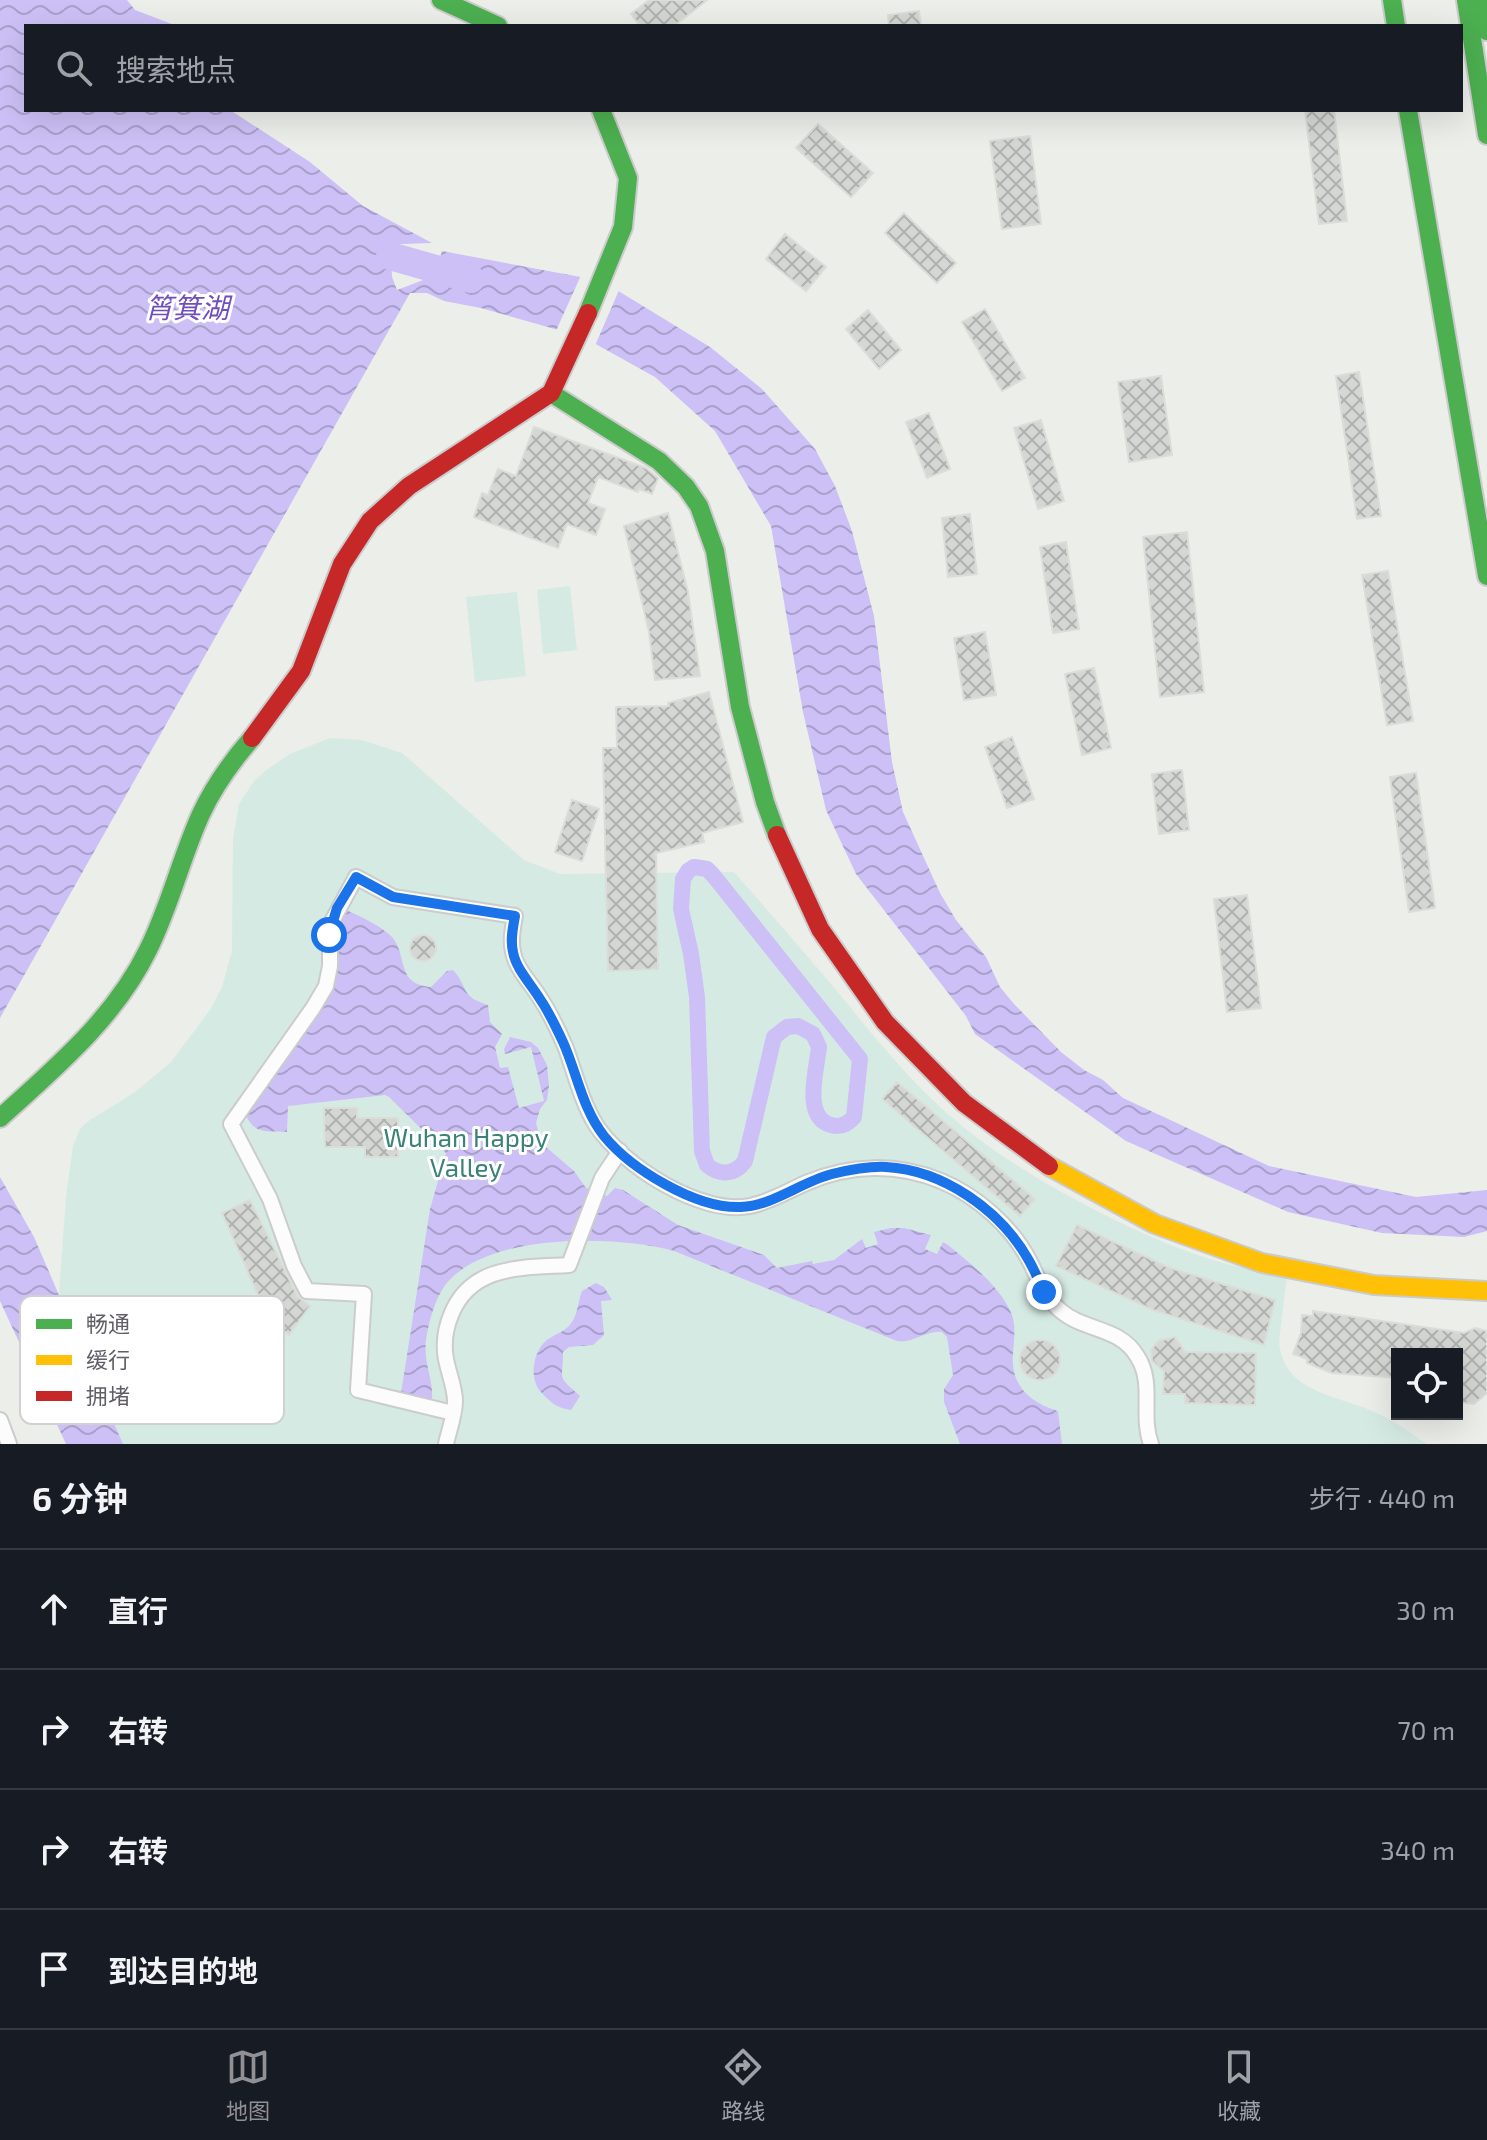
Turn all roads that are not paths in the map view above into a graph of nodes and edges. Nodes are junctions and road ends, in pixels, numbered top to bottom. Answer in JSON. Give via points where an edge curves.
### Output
{"nodes":[{"id":1,"x":441,"y":0,"type":"edge"},
{"id":2,"x":1392,"y":0,"type":"edge"},
{"id":3,"x":1466,"y":0,"type":"edge"},
{"id":4,"x":1483,"y":0,"type":"edge"},
{"id":5,"x":494,"y":24,"type":"edge"},
{"id":6,"x":1396,"y":24,"type":"edge"},
{"id":7,"x":1487,"y":31,"type":"edge"},
{"id":8,"x":602,"y":112,"type":"edge"},
{"id":9,"x":1408,"y":112,"type":"edge"},
{"id":10,"x":1487,"y":135,"type":"edge"},
{"id":11,"x":551,"y":393,"type":"junction"},
{"id":12,"x":1487,"y":576,"type":"edge"},
{"id":13,"x":5,"y":1114,"type":"edge"},
{"id":14,"x":620,"y":1151,"type":"junction"},
{"id":15,"x":1487,"y":1291,"type":"edge"},
{"id":16,"x":453,"y":1413,"type":"junction"},
{"id":17,"x":0,"y":1420,"type":"edge"},
{"id":18,"x":9,"y":1444,"type":"edge"},
{"id":19,"x":446,"y":1444,"type":"edge"},
{"id":20,"x":1151,"y":1444,"type":"edge"}],
"edges":[{"from":1,"to":5,"type":"main road"},
{"from":2,"to":6,"type":"main road"},
{"from":3,"to":10,"type":"main road"},
{"from":4,"to":7,"type":"main road"},
{"from":8,"to":11,"type":"main road","via":[[628,178],[623,227]]},
{"from":9,"to":12,"type":"main road"},
{"from":11,"to":13,"type":"main road","via":[[409,486],[360,532],[338,571],[302,669],[222,776],[204,809],[138,972],[112,1009]]},
{"from":11,"to":15,"type":"main road","via":[[663,465],[701,510],[714,545],[739,705],[786,864],[816,923],[873,1007],[937,1078],[1022,1150],[1073,1184],[1175,1233],[1299,1273],[1381,1286]]},
{"from":14,"to":16,"type":"street","via":[[599,1185],[569,1265],[491,1273],[461,1295],[448,1322],[445,1345]]},
{"from":14,"to":16,"type":"street","via":[[592,1117],[556,1028],[516,962],[515,916],[393,897],[356,877],[330,925],[326,986],[231,1124],[270,1199],[307,1291],[364,1294],[358,1390]]},
{"from":14,"to":20,"type":"street","via":[[671,1188],[732,1207],[751,1206],[809,1181],[870,1167],[910,1170],[957,1189],[1010,1232],[1044,1292],[1062,1312],[1119,1337],[1131,1348],[1145,1375]]},
{"from":16,"to":19,"type":"street"},
{"from":17,"to":18,"type":"street"}]}
